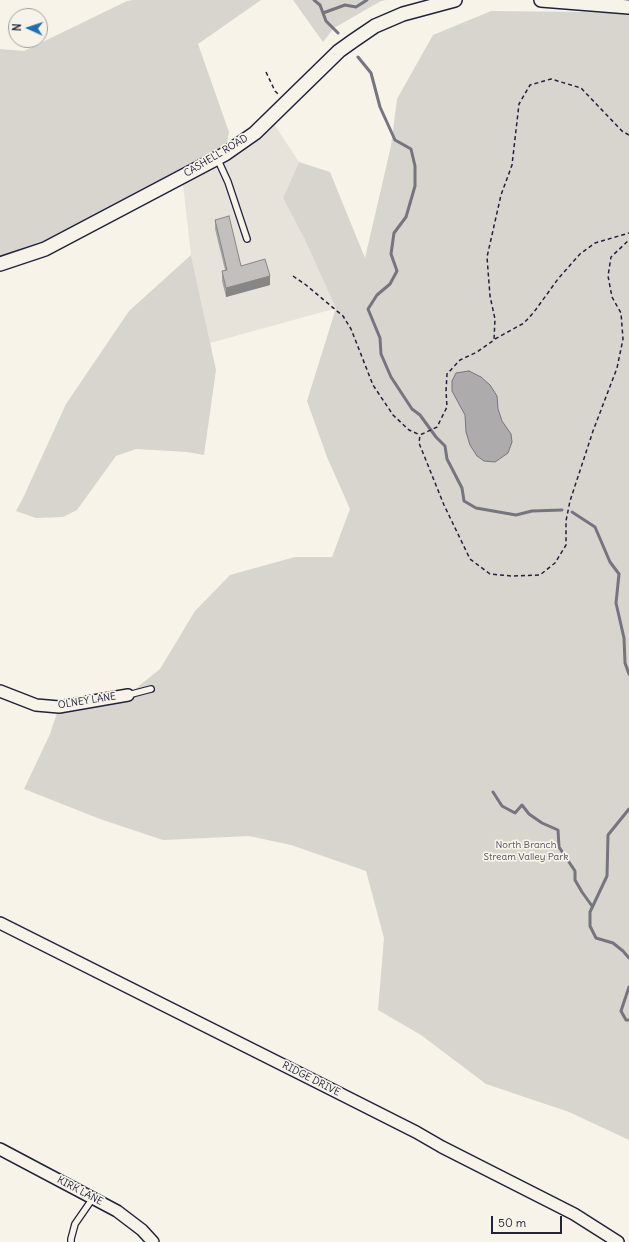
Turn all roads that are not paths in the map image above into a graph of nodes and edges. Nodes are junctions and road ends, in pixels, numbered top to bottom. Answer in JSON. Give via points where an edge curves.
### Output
{"nodes":[{"id":1,"x":454,"y":0,"type":"edge"},
{"id":2,"x":541,"y":0,"type":"edge"},
{"id":3,"x":629,"y":7,"type":"edge"},
{"id":4,"x":217,"y":158,"type":"junction"},
{"id":5,"x":247,"y":240,"type":"dead end"},
{"id":6,"x":0,"y":264,"type":"edge"},
{"id":7,"x":151,"y":690,"type":"dead end"},
{"id":8,"x":0,"y":691,"type":"edge"},
{"id":9,"x":128,"y":695,"type":"joint"},
{"id":10,"x":0,"y":923,"type":"edge"},
{"id":11,"x":0,"y":1149,"type":"edge"},
{"id":12,"x":93,"y":1198,"type":"junction"},
{"id":13,"x":71,"y":1242,"type":"edge"},
{"id":14,"x":153,"y":1242,"type":"edge"},
{"id":15,"x":618,"y":1242,"type":"edge"}],
"edges":[{"from":1,"to":4,"type":"street","name":"CASHELL ROAD","via":[[403,14],[375,26],[339,51],[255,133]]},
{"from":2,"to":3,"type":"street"},
{"from":4,"to":5,"type":"lane","via":[[228,182]]},
{"from":4,"to":6,"type":"street","name":"CASHELL ROAD","via":[[45,249]]},
{"from":7,"to":9,"type":"lane"},
{"from":8,"to":9,"type":"street","name":"OLNEY LANE","via":[[36,705],[59,707]]},
{"from":10,"to":15,"type":"street","name":"RIDGE DRIVE","via":[[416,1132],[442,1148],[574,1214]]},
{"from":11,"to":12,"type":"street","name":"KIRK LANE"},
{"from":12,"to":13,"type":"lane","via":[[76,1224]]},
{"from":12,"to":14,"type":"street","name":"KIRK LANE","via":[[117,1211]]}]}
